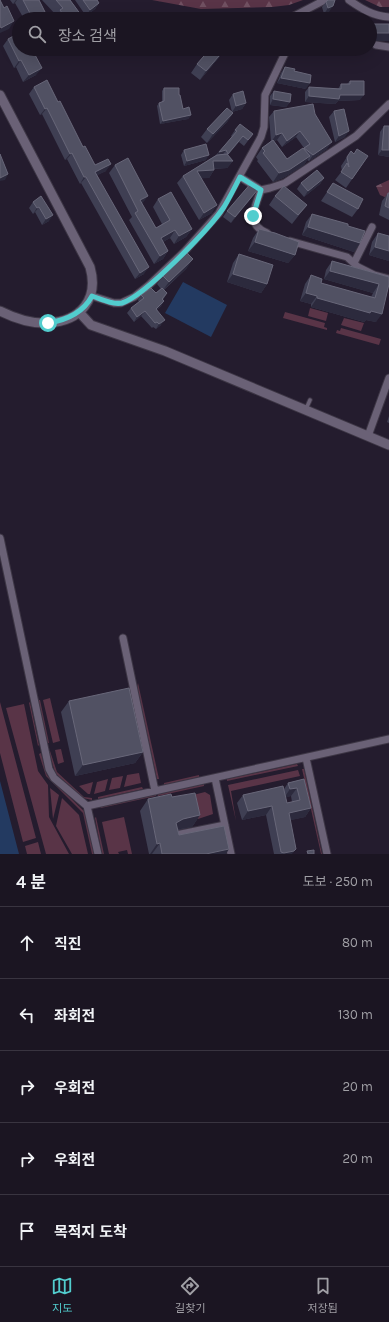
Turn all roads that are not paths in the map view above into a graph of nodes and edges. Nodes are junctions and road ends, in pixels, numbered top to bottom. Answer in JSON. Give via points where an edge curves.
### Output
{"nodes":[{"id":1,"x":325,"y":0,"type":"edge"},
{"id":2,"x":349,"y":0,"type":"edge"},
{"id":3,"x":303,"y":12,"type":"edge"},
{"id":4,"x":368,"y":12,"type":"edge"},
{"id":5,"x":377,"y":16,"type":"edge"},
{"id":6,"x":389,"y":17,"type":"edge"},
{"id":7,"x":377,"y":45,"type":"edge"},
{"id":8,"x":389,"y":47,"type":"edge"},
{"id":9,"x":284,"y":56,"type":"edge"},
{"id":10,"x":0,"y":95,"type":"edge"},
{"id":11,"x":389,"y":104,"type":"edge"},
{"id":12,"x":240,"y":177,"type":"junction"},
{"id":13,"x":261,"y":190,"type":"junction"},
{"id":14,"x":372,"y":227,"type":"dead end"},
{"id":15,"x":272,"y":234,"type":"edge"},
{"id":16,"x":285,"y":239,"type":"edge"},
{"id":17,"x":354,"y":262,"type":"junction"},
{"id":18,"x":389,"y":279,"type":"edge"},
{"id":19,"x":92,"y":296,"type":"junction"},
{"id":20,"x":0,"y":311,"type":"edge"},
{"id":21,"x":79,"y":312,"type":"junction"},
{"id":22,"x":389,"y":378,"type":"edge"},
{"id":23,"x":368,"y":436,"type":"junction"},
{"id":24,"x":389,"y":445,"type":"edge"},
{"id":25,"x":0,"y":538,"type":"edge"},
{"id":26,"x":123,"y":638,"type":"dead end"},
{"id":27,"x":389,"y":739,"type":"edge"},
{"id":28,"x":306,"y":758,"type":"junction"},
{"id":29,"x":215,"y":778,"type":"junction"},
{"id":30,"x":155,"y":791,"type":"junction"},
{"id":31,"x":87,"y":806,"type":"junction"},
{"id":32,"x":225,"y":825,"type":"junction"},
{"id":33,"x":176,"y":835,"type":"edge"},
{"id":34,"x":98,"y":854,"type":"edge"},
{"id":35,"x":231,"y":854,"type":"edge"},
{"id":36,"x":327,"y":854,"type":"edge"}],
"edges":[{"from":1,"to":3,"type":"street"},
{"from":2,"to":4,"type":"street"},
{"from":5,"to":6,"type":"street"},
{"from":7,"to":8,"type":"street"},
{"from":9,"to":12,"type":"street","via":[[265,95],[264,127],[261,137]]},
{"from":10,"to":19,"type":"street","via":[[90,267],[93,276]]},
{"from":11,"to":13,"type":"street","via":[[356,136],[285,183]]},
{"from":12,"to":13,"type":"street"},
{"from":12,"to":19,"type":"street","via":[[219,213],[184,252],[149,285],[121,303]]},
{"from":13,"to":15,"type":"street","via":[[254,210],[254,223],[260,230]]},
{"from":14,"to":17,"type":"street"},
{"from":16,"to":17,"type":"street","via":[[347,256]]},
{"from":17,"to":18,"type":"street","via":[[358,267],[374,275]]},
{"from":19,"to":21,"type":"street"},
{"from":20,"to":21,"type":"street","via":[[31,322],[48,323],[67,319]]},
{"from":21,"to":23,"type":"street","via":[[91,325],[139,340],[308,404]]},
{"from":22,"to":23,"type":"street"},
{"from":23,"to":24,"type":"street"},
{"from":25,"to":31,"type":"street","via":[[49,769],[54,778]]},
{"from":26,"to":30,"type":"street","via":[[130,692]]},
{"from":27,"to":28,"type":"street"},
{"from":28,"to":29,"type":"street"},
{"from":28,"to":36,"type":"street"},
{"from":29,"to":30,"type":"street"},
{"from":29,"to":32,"type":"street"},
{"from":30,"to":31,"type":"street"},
{"from":31,"to":34,"type":"street"},
{"from":32,"to":33,"type":"street"},
{"from":32,"to":35,"type":"street"}]}
